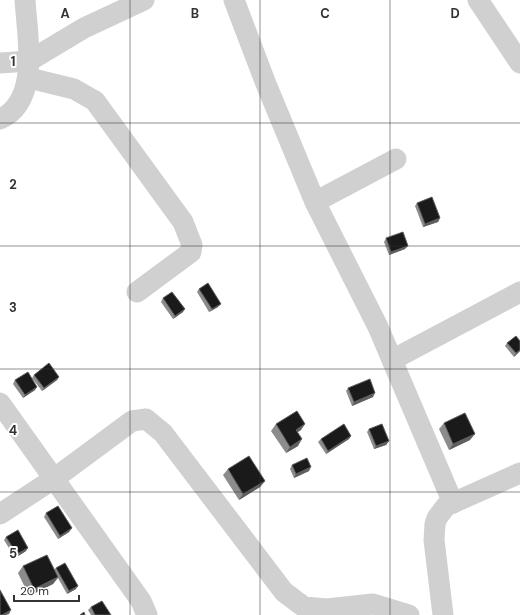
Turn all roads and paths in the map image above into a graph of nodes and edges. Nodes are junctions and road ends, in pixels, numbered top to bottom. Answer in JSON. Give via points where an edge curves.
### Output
{"nodes":[{"id":1,"x":25,"y":0,"type":"edge"},
{"id":2,"x":144,"y":0,"type":"edge"},
{"id":3,"x":234,"y":0,"type":"edge"},
{"id":4,"x":478,"y":0,"type":"edge"},
{"id":5,"x":0,"y":63,"type":"edge"},
{"id":6,"x":520,"y":63,"type":"edge"},
{"id":7,"x":29,"y":69,"type":"junction"},
{"id":8,"x":0,"y":119,"type":"edge"},
{"id":9,"x":396,"y":158,"type":"dead end"},
{"id":10,"x":315,"y":202,"type":"junction"},
{"id":11,"x":137,"y":292,"type":"dead end"},
{"id":12,"x":520,"y":292,"type":"edge"},
{"id":13,"x":392,"y":360,"type":"junction"},
{"id":14,"x":0,"y":403,"type":"edge"},
{"id":15,"x":520,"y":473,"type":"edge"},
{"id":16,"x":55,"y":478,"type":"junction"},
{"id":17,"x":453,"y":503,"type":"junction"},
{"id":18,"x":0,"y":514,"type":"edge"},
{"id":19,"x":147,"y":615,"type":"edge"},
{"id":20,"x":409,"y":615,"type":"edge"},
{"id":21,"x":443,"y":615,"type":"edge"}],
"edges":[{"from":1,"to":7,"type":"street"},
{"from":2,"to":7,"type":"street","via":[[84,28]]},
{"from":3,"to":10,"type":"street"},
{"from":4,"to":6,"type":"street"},
{"from":5,"to":7,"type":"street"},
{"from":7,"to":8,"type":"street","via":[[18,105]]},
{"from":7,"to":11,"type":"street","via":[[95,101],[183,222],[192,245],[191,252]]},
{"from":9,"to":10,"type":"street"},
{"from":10,"to":13,"type":"street"},
{"from":12,"to":13,"type":"street"},
{"from":13,"to":17,"type":"street"},
{"from":14,"to":16,"type":"street"},
{"from":15,"to":17,"type":"street"},
{"from":16,"to":18,"type":"street"},
{"from":16,"to":19,"type":"street","via":[[141,601]]},
{"from":16,"to":20,"type":"street","via":[[132,421],[146,419],[163,433],[284,592],[304,607],[327,609],[373,604]]},
{"from":17,"to":21,"type":"street","via":[[441,511],[434,532]]}]}
